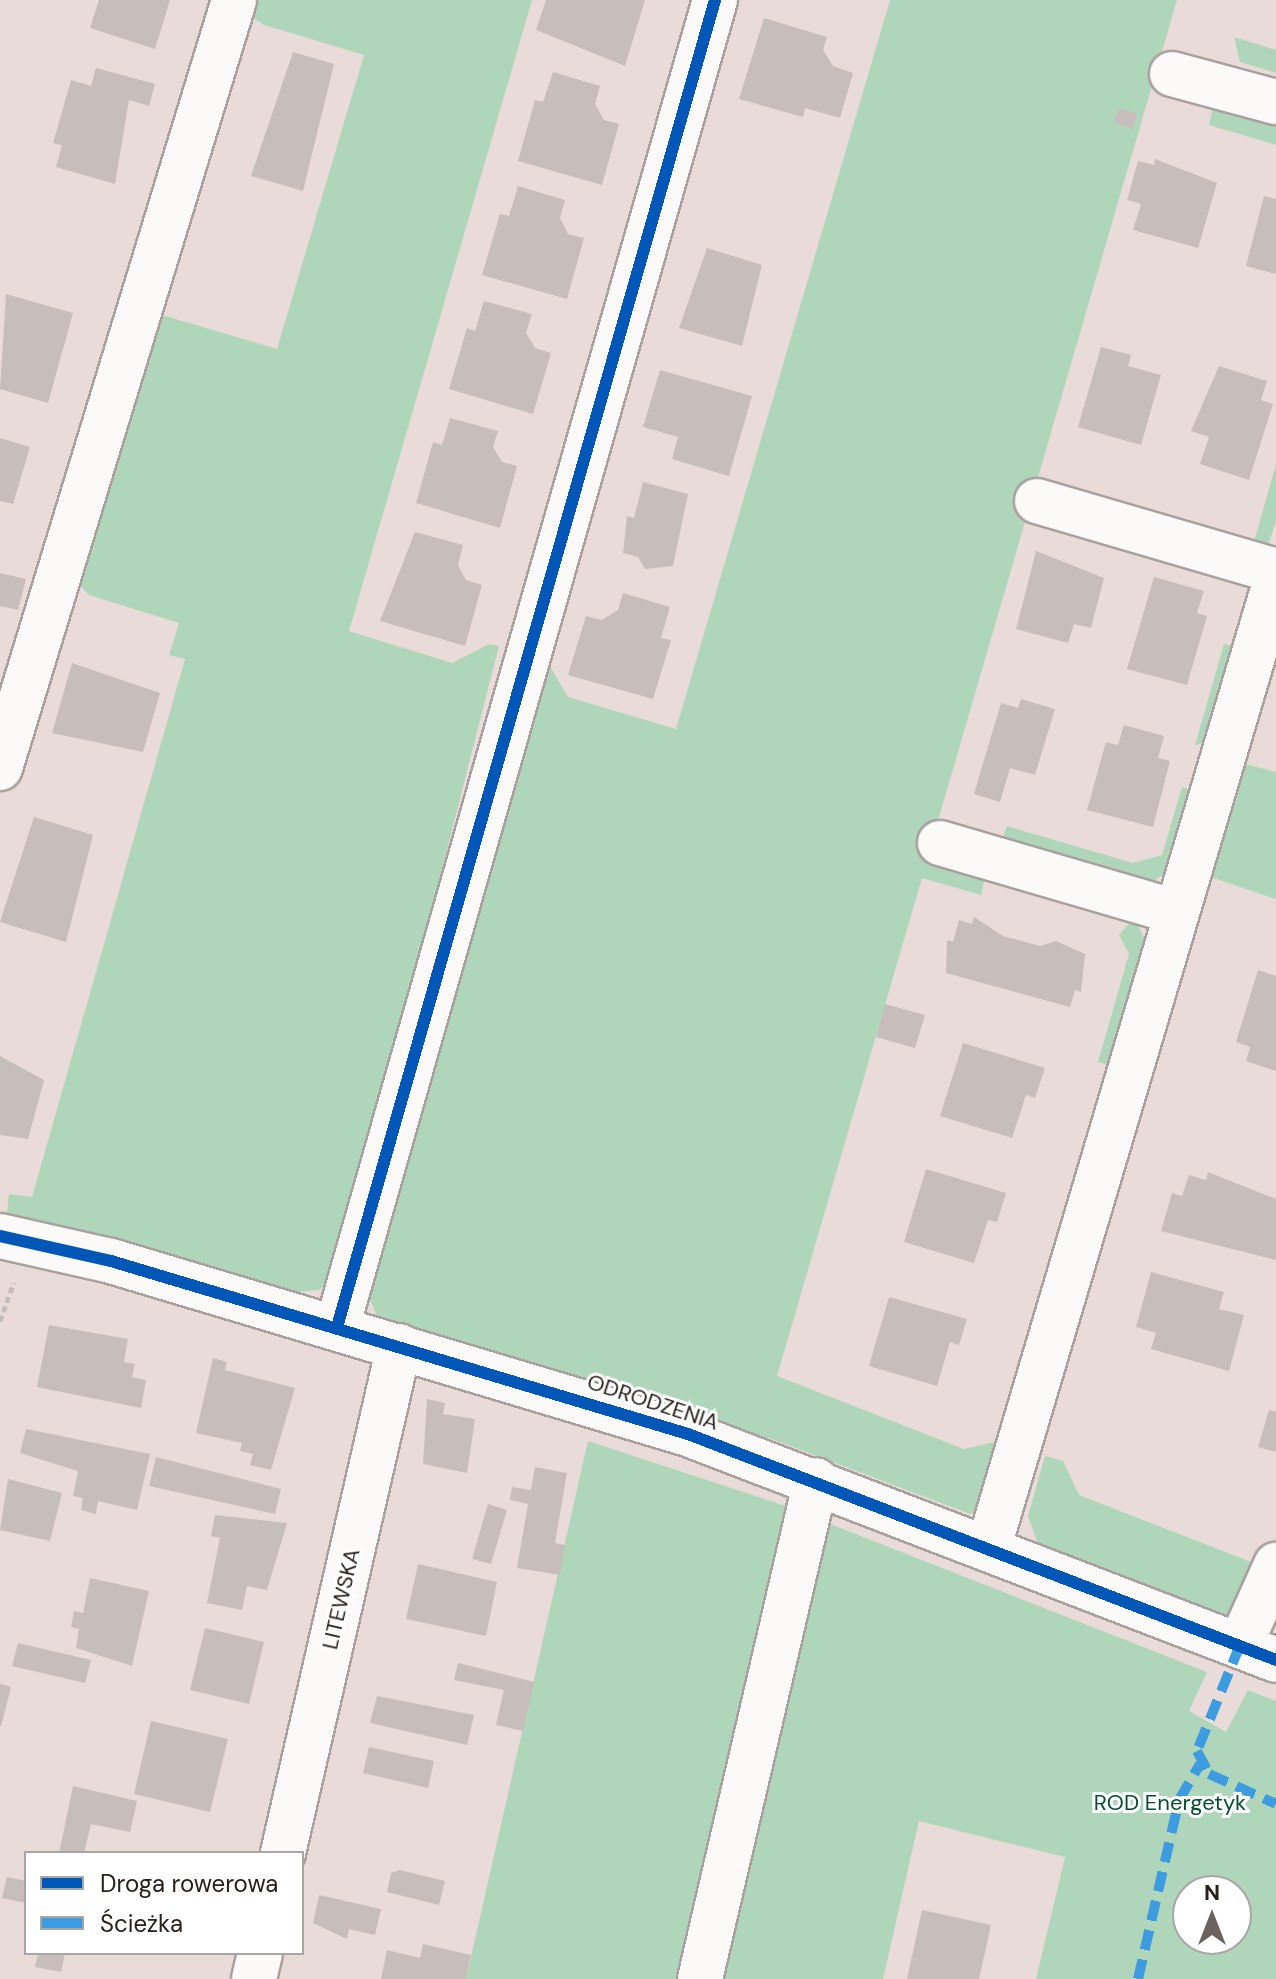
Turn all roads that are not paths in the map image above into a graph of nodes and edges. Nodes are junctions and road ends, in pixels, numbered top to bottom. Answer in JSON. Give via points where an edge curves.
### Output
{"nodes":[{"id":1,"x":234,"y":0,"type":"edge"},
{"id":2,"x":715,"y":0,"type":"edge"},
{"id":3,"x":1172,"y":74,"type":"dead end"},
{"id":4,"x":1276,"y":102,"type":"edge"},
{"id":5,"x":1037,"y":501,"type":"dead end"},
{"id":6,"x":1276,"y":571,"type":"edge"},
{"id":7,"x":1276,"y":579,"type":"edge"},
{"id":8,"x":0,"y":768,"type":"edge"},
{"id":9,"x":940,"y":843,"type":"dead end"},
{"id":10,"x":1176,"y":912,"type":"junction"},
{"id":11,"x":0,"y":1236,"type":"edge"},
{"id":12,"x":337,"y":1327,"type":"junction"},
{"id":13,"x":399,"y":1346,"type":"junction"},
{"id":14,"x":816,"y":1480,"type":"junction"},
{"id":15,"x":989,"y":1546,"type":"junction"},
{"id":16,"x":1276,"y":1565,"type":"edge"},
{"id":17,"x":1258,"y":1652,"type":"edge"},
{"id":18,"x":283,"y":1851,"type":"edge"},
{"id":19,"x":260,"y":1955,"type":"edge"},
{"id":20,"x":254,"y":1979,"type":"edge"},
{"id":21,"x":700,"y":1979,"type":"edge"}],
"edges":[{"from":1,"to":8,"type":"street","via":[[209,99]]},
{"from":2,"to":12,"type":"street"},
{"from":3,"to":4,"type":"street"},
{"from":5,"to":6,"type":"street"},
{"from":7,"to":10,"type":"street"},
{"from":9,"to":10,"type":"street"},
{"from":10,"to":15,"type":"street"},
{"from":11,"to":12,"type":"street","name":"ODRODZENIA"},
{"from":12,"to":13,"type":"street","name":"ODRODZENIA"},
{"from":13,"to":14,"type":"street","name":"ODRODZENIA"},
{"from":13,"to":18,"type":"street","name":"LITEWSKA"},
{"from":14,"to":15,"type":"street","name":"ODRODZENIA"},
{"from":14,"to":21,"type":"street"},
{"from":15,"to":17,"type":"street","name":"ODRODZENIA"},
{"from":16,"to":17,"type":"street"},
{"from":19,"to":20,"type":"street"}]}
